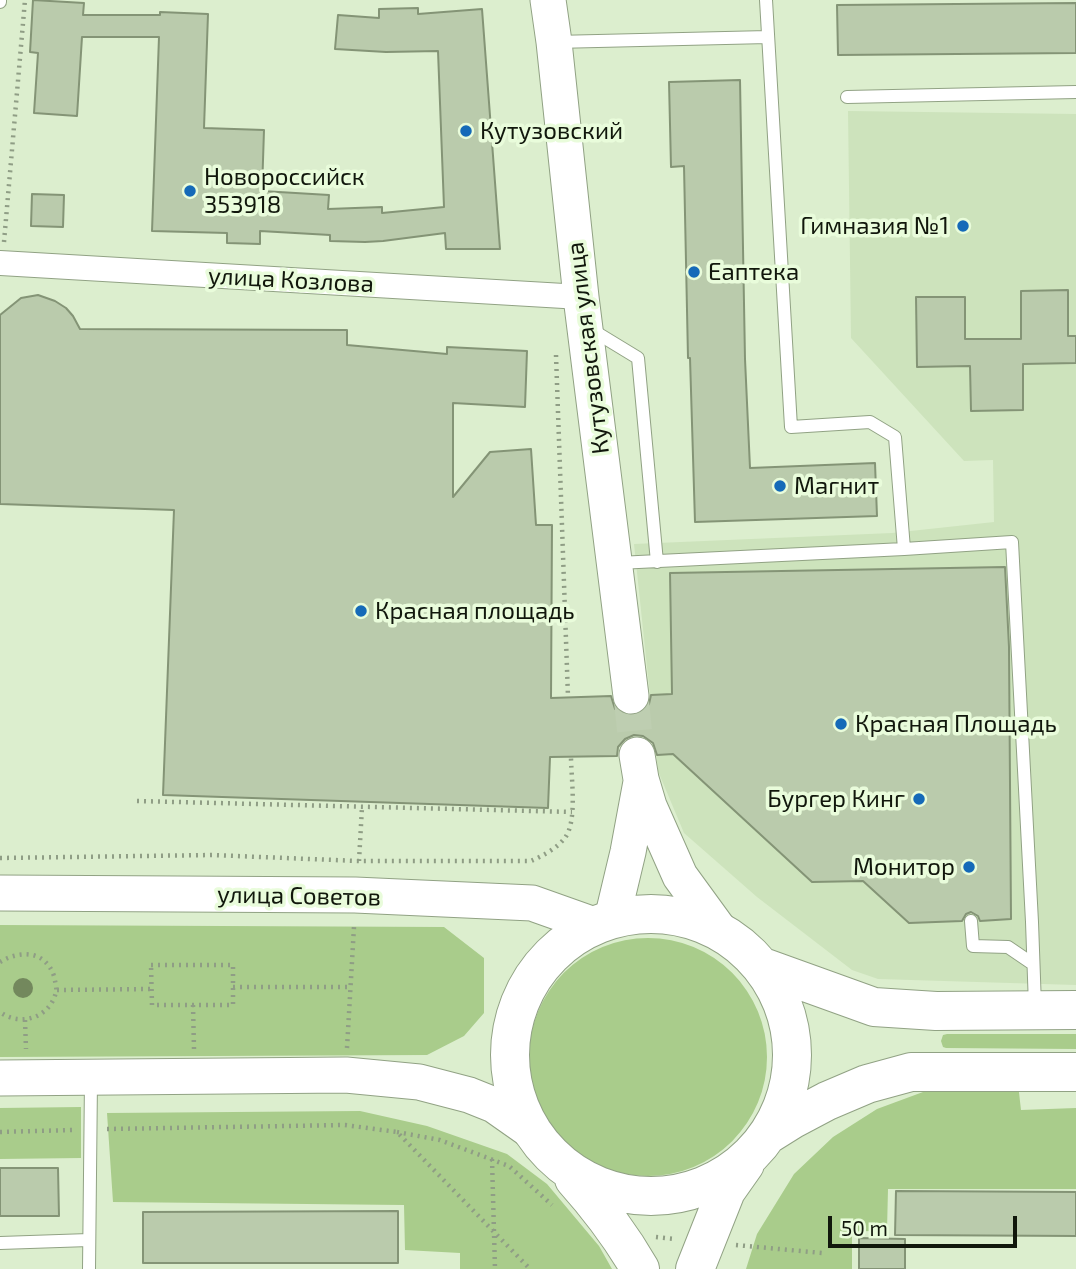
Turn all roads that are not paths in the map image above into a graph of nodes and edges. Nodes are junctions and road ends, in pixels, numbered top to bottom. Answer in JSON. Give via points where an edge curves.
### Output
{"nodes":[{"id":1,"x":548,"y":0,"type":"edge"},
{"id":2,"x":766,"y":0,"type":"edge"},
{"id":3,"x":768,"y":37,"type":"junction"},
{"id":4,"x":554,"y":42,"type":"junction"},
{"id":5,"x":1076,"y":92,"type":"edge"},
{"id":6,"x":847,"y":97,"type":"dead end"},
{"id":7,"x":0,"y":263,"type":"edge"},
{"id":8,"x":583,"y":311,"type":"junction"},
{"id":9,"x":904,"y":549,"type":"junction"},
{"id":10,"x":657,"y":562,"type":"junction"},
{"id":11,"x":614,"y":564,"type":"junction"},
{"id":12,"x":631,"y":696,"type":"tunnel mouth"},
{"id":13,"x":0,"y":893,"type":"edge"},
{"id":14,"x":971,"y":921,"type":"dead end"},
{"id":15,"x":603,"y":922,"type":"junction"},
{"id":16,"x":720,"y":931,"type":"junction"},
{"id":17,"x":1033,"y":964,"type":"junction"},
{"id":18,"x":763,"y":967,"type":"junction"},
{"id":19,"x":1035,"y":1009,"type":"junction"},
{"id":20,"x":1076,"y":1010,"type":"edge"},
{"id":21,"x":1076,"y":1072,"type":"edge"},
{"id":22,"x":91,"y":1077,"type":"junction"},
{"id":23,"x":0,"y":1078,"type":"edge"},
{"id":24,"x":531,"y":1131,"type":"junction"},
{"id":25,"x":759,"y":1146,"type":"junction"},
{"id":26,"x":561,"y":1165,"type":"junction"},
{"id":27,"x":89,"y":1240,"type":"junction"},
{"id":28,"x":0,"y":1242,"type":"edge"},
{"id":29,"x":89,"y":1269,"type":"edge"},
{"id":30,"x":640,"y":1269,"type":"edge"},
{"id":31,"x":695,"y":1269,"type":"edge"}],
"edges":[{"from":1,"to":4,"type":"street","name":"Кутузовская улица"},
{"from":2,"to":3,"type":"lane"},
{"from":3,"to":4,"type":"lane"},
{"from":3,"to":9,"type":"lane","via":[[791,428],[870,422],[895,437]]},
{"from":4,"to":8,"type":"street","name":"Кутузовская улица"},
{"from":5,"to":6,"type":"lane"},
{"from":7,"to":8,"type":"street","name":"улица Козлова"},
{"from":8,"to":10,"type":"lane","via":[[638,358]]},
{"from":8,"to":11,"type":"street","name":"Кутузовская улица"},
{"from":9,"to":10,"type":"lane"},
{"from":9,"to":17,"type":"lane","via":[[1012,542]]},
{"from":10,"to":11,"type":"lane"},
{"from":11,"to":12,"type":"street","name":"Кутузовская улица"},
{"from":13,"to":15,"type":"street","name":"улица Советов","via":[[355,895],[532,903]]},
{"from":14,"to":17,"type":"lane","via":[[973,946],[1008,947]]},
{"from":15,"to":16,"type":"highway","via":[[648,913],[686,917]]},
{"from":15,"to":16,"type":"street","via":[[628,852],[639,767],[655,822],[680,876]]},
{"from":15,"to":24,"type":"highway","via":[[564,943],[540,968],[522,998],[511,1031],[510,1066],[516,1100]]},
{"from":16,"to":18,"type":"highway"},
{"from":17,"to":19,"type":"lane"},
{"from":18,"to":19,"type":"highway","via":[[874,1007]]},
{"from":18,"to":25,"type":"highway","via":[[779,992],[793,1049],[792,1079],[783,1108]]},
{"from":19,"to":20,"type":"highway"},
{"from":21,"to":25,"type":"highway","via":[[911,1072],[827,1101]]},
{"from":22,"to":23,"type":"street"},
{"from":22,"to":24,"type":"street","via":[[346,1075],[419,1082],[494,1105]]},
{"from":22,"to":27,"type":"lane"},
{"from":24,"to":26,"type":"highway"},
{"from":25,"to":26,"type":"highway","via":[[725,1176],[670,1196],[612,1192]]},
{"from":25,"to":31,"type":"highway","via":[[726,1191]]},
{"from":26,"to":30,"type":"highway","via":[[600,1207]]},
{"from":27,"to":28,"type":"lane"},
{"from":27,"to":29,"type":"lane"}]}
